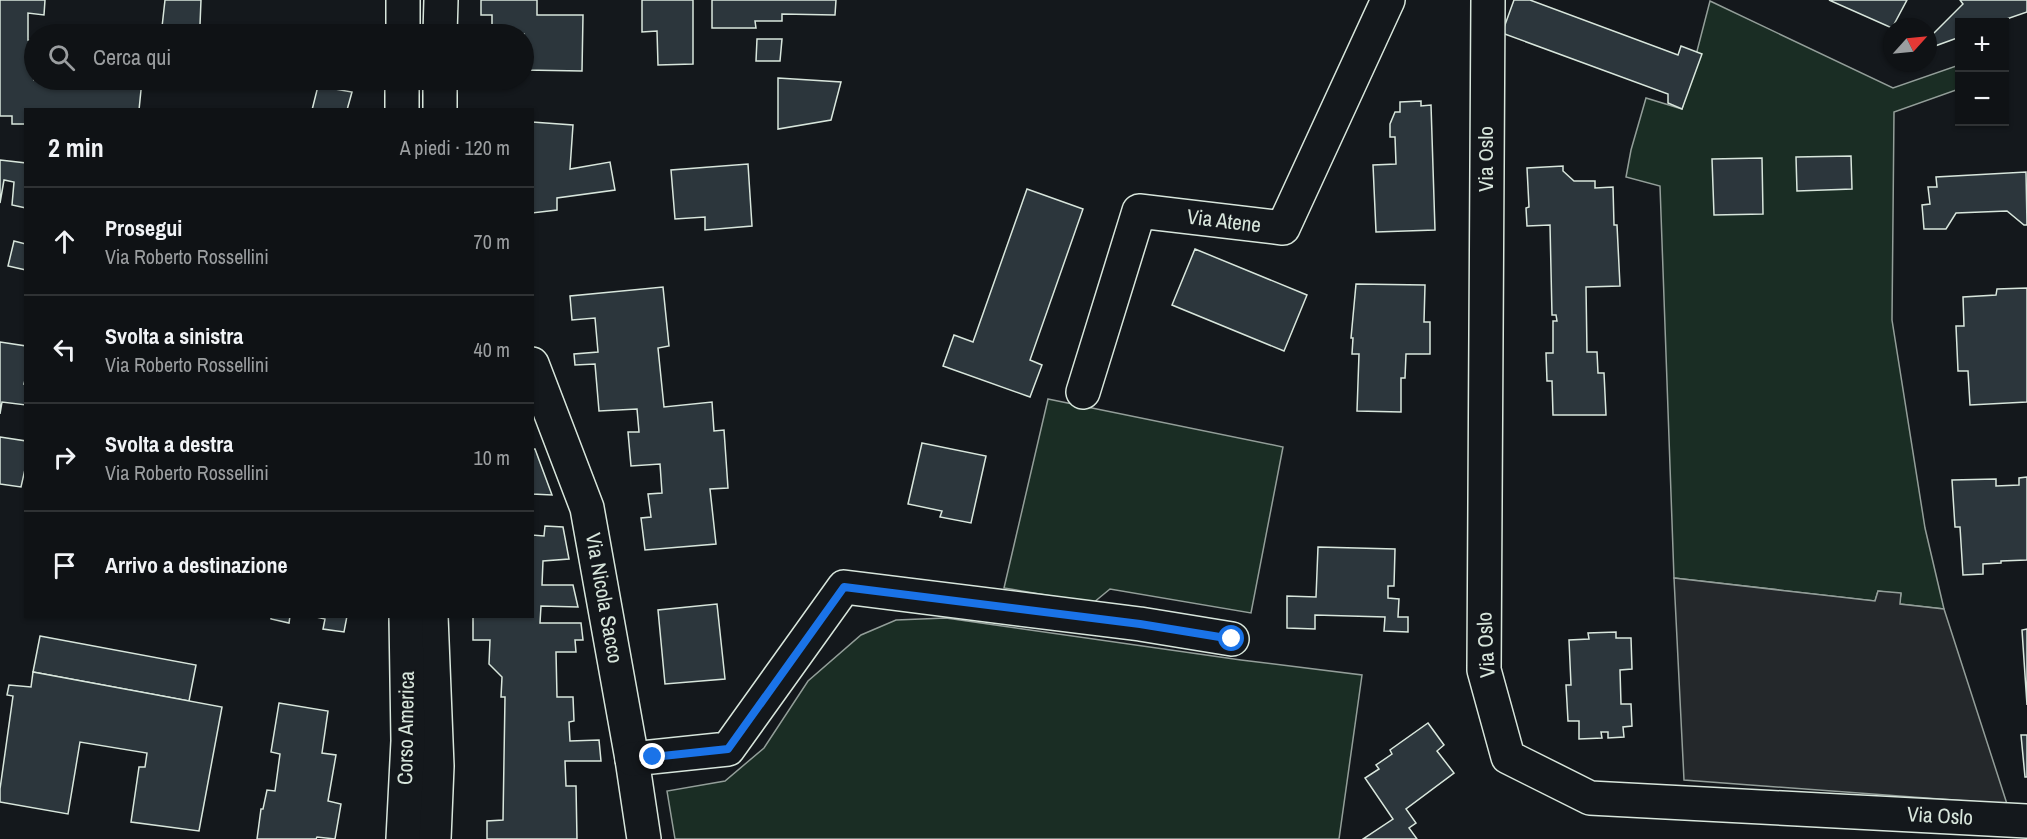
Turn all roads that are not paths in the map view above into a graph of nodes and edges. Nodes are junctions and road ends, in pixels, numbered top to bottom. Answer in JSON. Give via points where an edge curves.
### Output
{"nodes":[{"id":1,"x":403,"y":0,"type":"edge"},
{"id":2,"x":441,"y":0,"type":"edge"},
{"id":3,"x":1388,"y":0,"type":"edge"},
{"id":4,"x":1482,"y":2,"type":"edge"},
{"id":5,"x":403,"y":24,"type":"edge"},
{"id":6,"x":440,"y":24,"type":"edge"},
{"id":7,"x":402,"y":90,"type":"edge"},
{"id":8,"x":440,"y":90,"type":"edge"},
{"id":9,"x":402,"y":108,"type":"edge"},
{"id":10,"x":440,"y":108,"type":"edge"},
{"id":11,"x":534,"y":369,"type":"edge"},
{"id":12,"x":1083,"y":392,"type":"dead end"},
{"id":13,"x":406,"y":618,"type":"edge"},
{"id":14,"x":431,"y":618,"type":"edge"},
{"id":15,"x":1232,"y":639,"type":"dead end"},
{"id":16,"x":632,"y":759,"type":"junction"},
{"id":17,"x":2027,"y":821,"type":"edge"},
{"id":18,"x":403,"y":839,"type":"edge"},
{"id":19,"x":434,"y":839,"type":"edge"},
{"id":20,"x":644,"y":839,"type":"edge"}],
"edges":[{"from":1,"to":5,"type":"street"},
{"from":2,"to":6,"type":"street"},
{"from":3,"to":12,"type":"street","name":"Via Atene","via":[[1283,228],[1139,211]]},
{"from":4,"to":17,"type":"street","name":"Via Oslo","via":[[1484,670],[1508,757],[1590,798]]},
{"from":7,"to":9,"type":"street"},
{"from":8,"to":10,"type":"street"},
{"from":11,"to":16,"type":"street","name":"Via Nicola Sacco","via":[[587,508]]},
{"from":13,"to":18,"type":"street","name":"Corso America","via":[[408,741]]},
{"from":14,"to":19,"type":"street","name":"Corso America","via":[[437,766]]},
{"from":15,"to":16,"type":"street","via":[[844,587],[728,749]]},
{"from":16,"to":20,"type":"street","name":"Via Nicola Sacco"}]}
